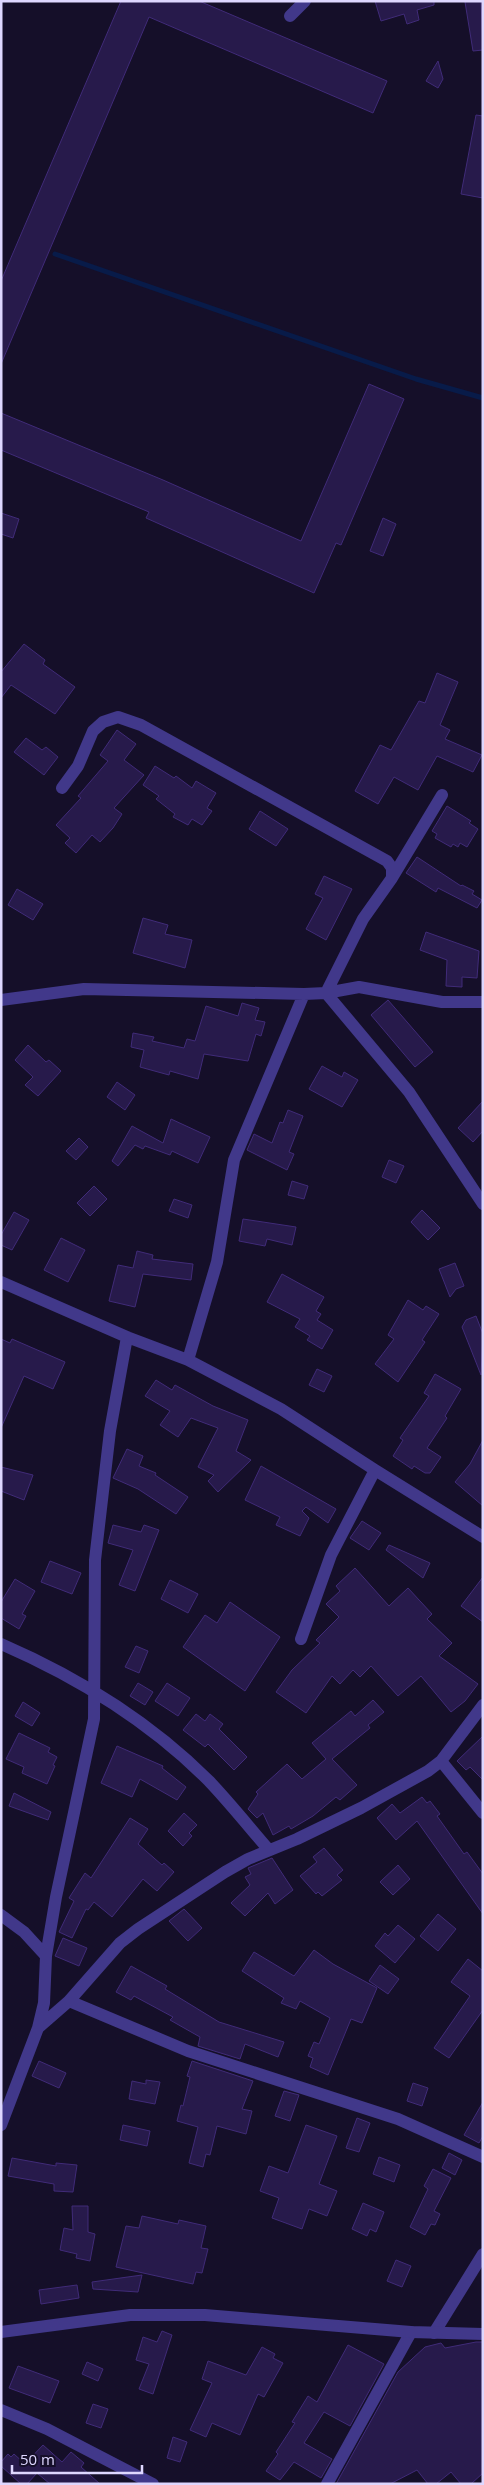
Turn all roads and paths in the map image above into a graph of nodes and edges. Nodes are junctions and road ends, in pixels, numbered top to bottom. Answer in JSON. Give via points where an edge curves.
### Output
{"nodes":[{"id":1,"x":305,"y":1,"type":"edge"},
{"id":2,"x":290,"y":16,"type":"dead end"},
{"id":3,"x":62,"y":788,"type":"dead end"},
{"id":4,"x":442,"y":795,"type":"dead end"},
{"id":5,"x":392,"y":878,"type":"junction"},
{"id":6,"x":304,"y":994,"type":"junction"},
{"id":7,"x":326,"y":994,"type":"junction"},
{"id":8,"x":1,"y":1000,"type":"edge"},
{"id":9,"x":483,"y":1002,"type":"edge"},
{"id":10,"x":483,"y":1204,"type":"edge"},
{"id":11,"x":1,"y":1282,"type":"edge"},
{"id":12,"x":127,"y":1337,"type":"junction"},
{"id":13,"x":188,"y":1360,"type":"junction"},
{"id":14,"x":375,"y":1470,"type":"junction"},
{"id":15,"x":483,"y":1537,"type":"edge"},
{"id":16,"x":301,"y":1639,"type":"dead end"},
{"id":17,"x":1,"y":1644,"type":"edge"},
{"id":18,"x":95,"y":1692,"type":"junction"},
{"id":19,"x":483,"y":1705,"type":"edge"},
{"id":20,"x":441,"y":1760,"type":"junction"},
{"id":21,"x":483,"y":1812,"type":"edge"},
{"id":22,"x":269,"y":1850,"type":"junction"},
{"id":23,"x":1,"y":1915,"type":"edge"},
{"id":24,"x":46,"y":1956,"type":"junction"},
{"id":25,"x":69,"y":2001,"type":"junction"},
{"id":26,"x":38,"y":2028,"type":"junction"},
{"id":27,"x":1,"y":2125,"type":"edge"},
{"id":28,"x":483,"y":2157,"type":"edge"},
{"id":29,"x":483,"y":2254,"type":"edge"},
{"id":30,"x":1,"y":2332,"type":"edge"},
{"id":31,"x":411,"y":2332,"type":"junction"},
{"id":32,"x":434,"y":2333,"type":"junction"},
{"id":33,"x":483,"y":2334,"type":"edge"},
{"id":34,"x":1,"y":2410,"type":"edge"},
{"id":35,"x":153,"y":2484,"type":"edge"},
{"id":36,"x":327,"y":2484,"type":"edge"}],
"edges":[{"from":1,"to":2,"type":"street"},
{"from":3,"to":5,"type":"street","via":[[78,766],[93,732],[103,722],[118,717],[141,725],[387,861],[392,868]]},
{"from":4,"to":5,"type":"street"},
{"from":5,"to":7,"type":"street","via":[[363,919]]},
{"from":6,"to":7,"type":"street"},
{"from":6,"to":8,"type":"street","via":[[84,989]]},
{"from":6,"to":13,"type":"street","via":[[234,1160],[216,1262]]},
{"from":7,"to":9,"type":"street","via":[[360,987],[442,1002]]},
{"from":7,"to":10,"type":"street","via":[[409,1092]]},
{"from":11,"to":12,"type":"street"},
{"from":12,"to":13,"type":"street"},
{"from":12,"to":18,"type":"street","via":[[110,1431],[95,1560]]},
{"from":13,"to":14,"type":"street","via":[[281,1408]]},
{"from":14,"to":15,"type":"street"},
{"from":14,"to":16,"type":"street","via":[[331,1555]]},
{"from":17,"to":18,"type":"street"},
{"from":18,"to":22,"type":"street","via":[[180,1754],[210,1782]]},
{"from":18,"to":24,"type":"street","via":[[94,1720]]},
{"from":19,"to":20,"type":"street"},
{"from":20,"to":21,"type":"street"},
{"from":20,"to":22,"type":"street","via":[[412,1781],[361,1808],[297,1840]]},
{"from":22,"to":25,"type":"street","via":[[225,1872],[138,1929],[120,1944]]},
{"from":23,"to":24,"type":"street","via":[[24,1932]]},
{"from":24,"to":26,"type":"street","via":[[44,2003]]},
{"from":25,"to":26,"type":"street"},
{"from":25,"to":28,"type":"street","via":[[188,2051],[398,2119]]},
{"from":26,"to":27,"type":"street"},
{"from":29,"to":32,"type":"street"},
{"from":30,"to":31,"type":"street","via":[[130,2314],[205,2315]]},
{"from":31,"to":32,"type":"street"},
{"from":31,"to":36,"type":"street"},
{"from":32,"to":33,"type":"street"},
{"from":34,"to":35,"type":"street","via":[[47,2429]]}]}
